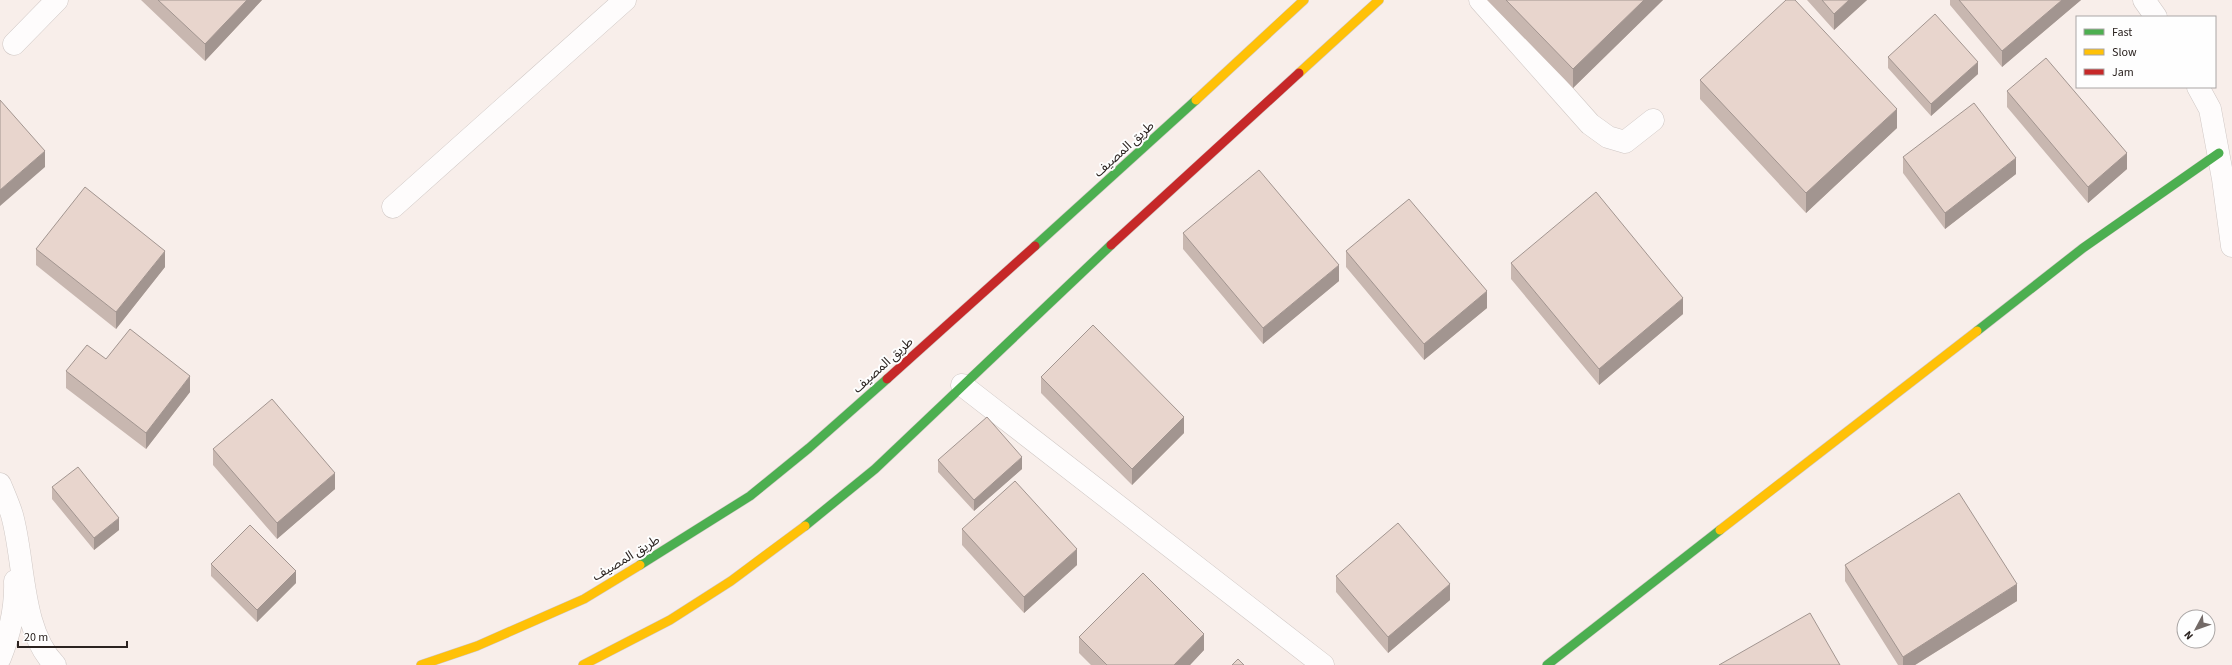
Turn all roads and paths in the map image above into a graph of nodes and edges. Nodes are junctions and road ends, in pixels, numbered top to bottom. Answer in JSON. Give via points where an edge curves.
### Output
{"nodes":[{"id":1,"x":57,"y":0,"type":"edge"},
{"id":2,"x":625,"y":0,"type":"edge"},
{"id":3,"x":1304,"y":0,"type":"edge"},
{"id":4,"x":1379,"y":0,"type":"edge"},
{"id":5,"x":1480,"y":0,"type":"edge"},
{"id":6,"x":2144,"y":0,"type":"edge"},
{"id":7,"x":2155,"y":16,"type":"edge"},
{"id":8,"x":14,"y":44,"type":"dead end"},
{"id":9,"x":2199,"y":88,"type":"edge"},
{"id":10,"x":1653,"y":120,"type":"dead end"},
{"id":11,"x":2219,"y":153,"type":"junction"},
{"id":12,"x":393,"y":207,"type":"dead end"},
{"id":13,"x":2232,"y":246,"type":"edge"},
{"id":14,"x":962,"y":385,"type":"junction"},
{"id":15,"x":0,"y":484,"type":"edge"},
{"id":16,"x":12,"y":516,"type":"junction"},
{"id":17,"x":0,"y":658,"type":"edge"},
{"id":18,"x":55,"y":665,"type":"edge"},
{"id":19,"x":421,"y":665,"type":"edge"},
{"id":20,"x":583,"y":665,"type":"edge"},
{"id":21,"x":1323,"y":665,"type":"edge"},
{"id":22,"x":1547,"y":665,"type":"edge"}],
"edges":[{"from":1,"to":8,"type":"street"},
{"from":2,"to":12,"type":"street"},
{"from":3,"to":19,"type":"main road","name":"طريق المصيف","via":[[1144,149],[809,448],[750,496],[584,599],[477,646]]},
{"from":4,"to":14,"type":"main road"},
{"from":5,"to":10,"type":"street","via":[[1590,124],[1608,137],[1625,142]]},
{"from":6,"to":7,"type":"street"},
{"from":9,"to":11,"type":"street","via":[[2210,109]]},
{"from":11,"to":13,"type":"street"},
{"from":11,"to":22,"type":"main road","via":[[2077,253]]},
{"from":14,"to":20,"type":"main road","via":[[875,469],[795,534],[731,581],[670,620]]},
{"from":14,"to":21,"type":"street"},
{"from":15,"to":16,"type":"street"},
{"from":16,"to":17,"type":"street","via":[[14,611],[8,639]]},
{"from":16,"to":18,"type":"street","via":[[31,613],[39,639],[48,658]]}]}
